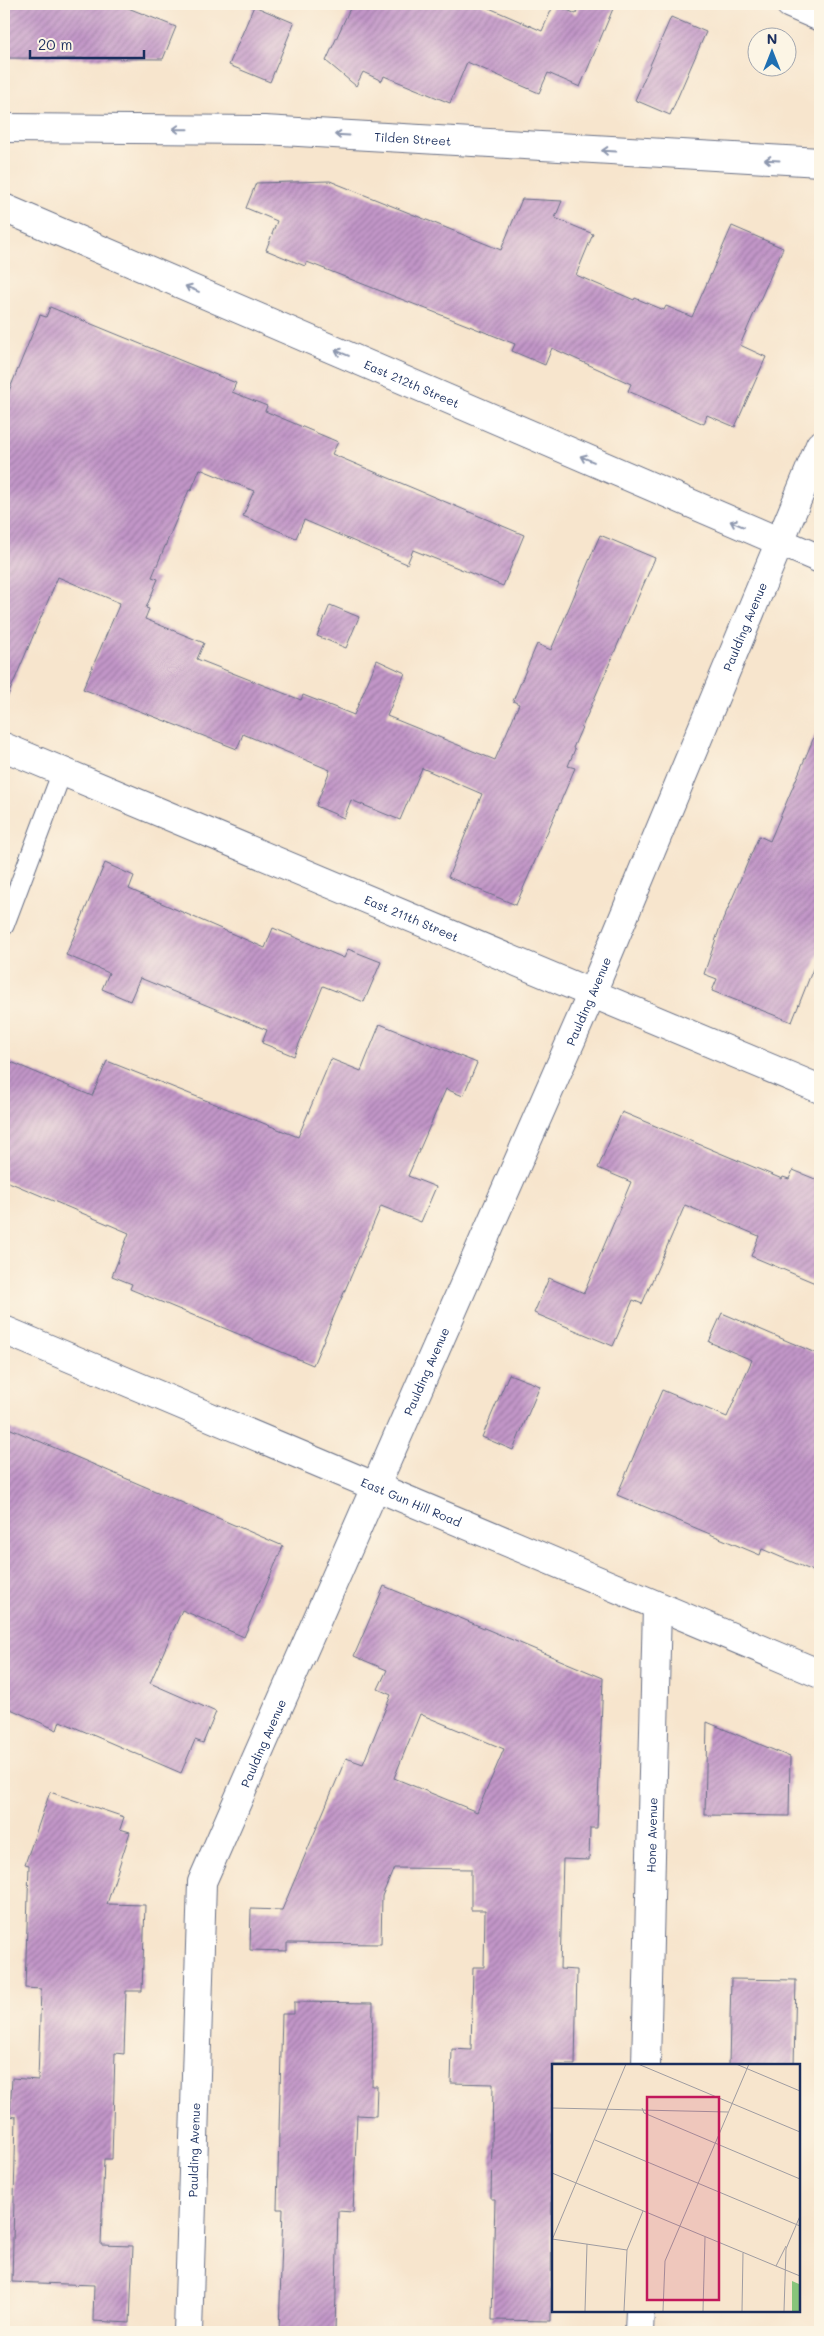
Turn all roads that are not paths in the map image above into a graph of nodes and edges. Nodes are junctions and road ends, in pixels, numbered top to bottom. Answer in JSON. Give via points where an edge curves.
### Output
{"nodes":[{"id":1,"x":790,"y":4,"type":"edge"},
{"id":2,"x":820,"y":17,"type":"edge"},
{"id":3,"x":4,"y":128,"type":"edge"},
{"id":4,"x":820,"y":162,"type":"edge"},
{"id":5,"x":4,"y":208,"type":"edge"},
{"id":6,"x":820,"y":445,"type":"edge"},
{"id":7,"x":781,"y":543,"type":"junction"},
{"id":8,"x":820,"y":559,"type":"edge"},
{"id":9,"x":4,"y":747,"type":"edge"},
{"id":10,"x":62,"y":772,"type":"junction"},
{"id":11,"x":4,"y":926,"type":"edge"},
{"id":12,"x":592,"y":993,"type":"junction"},
{"id":13,"x":820,"y":1089,"type":"edge"},
{"id":14,"x":4,"y":1330,"type":"edge"},
{"id":15,"x":376,"y":1486,"type":"junction"},
{"id":16,"x":657,"y":1606,"type":"junction"},
{"id":17,"x":820,"y":1674,"type":"edge"},
{"id":18,"x":646,"y":2064,"type":"edge"},
{"id":19,"x":640,"y":2311,"type":"edge"},
{"id":20,"x":188,"y":2332,"type":"edge"},
{"id":21,"x":639,"y":2332,"type":"edge"}],
"edges":[{"from":1,"to":2,"type":"street"},
{"from":4,"to":3,"type":"street","name":"Tilden Street","one_way":true,"via":[[264,130]]},
{"from":7,"to":5,"type":"street","name":"East 212th Street","one_way":true},
{"from":6,"to":7,"type":"street","name":"Paulding Avenue"},
{"from":7,"to":8,"type":"street","name":"East 212th Street"},
{"from":7,"to":12,"type":"street","name":"Paulding Avenue"},
{"from":9,"to":10,"type":"street","name":"East 211th Street"},
{"from":10,"to":11,"type":"lane"},
{"from":10,"to":12,"type":"street","name":"East 211th Street"},
{"from":12,"to":13,"type":"street","name":"East 211th Street"},
{"from":12,"to":15,"type":"street","name":"Paulding Avenue"},
{"from":14,"to":15,"type":"street","name":"East Gun Hill Road"},
{"from":15,"to":16,"type":"street","name":"East Gun Hill Road"},
{"from":15,"to":20,"type":"street","name":"Paulding Avenue","via":[[202,1882]]},
{"from":16,"to":17,"type":"street","name":"East Gun Hill Road"},
{"from":16,"to":18,"type":"street","name":"Hone Avenue"},
{"from":19,"to":21,"type":"street"}]}
